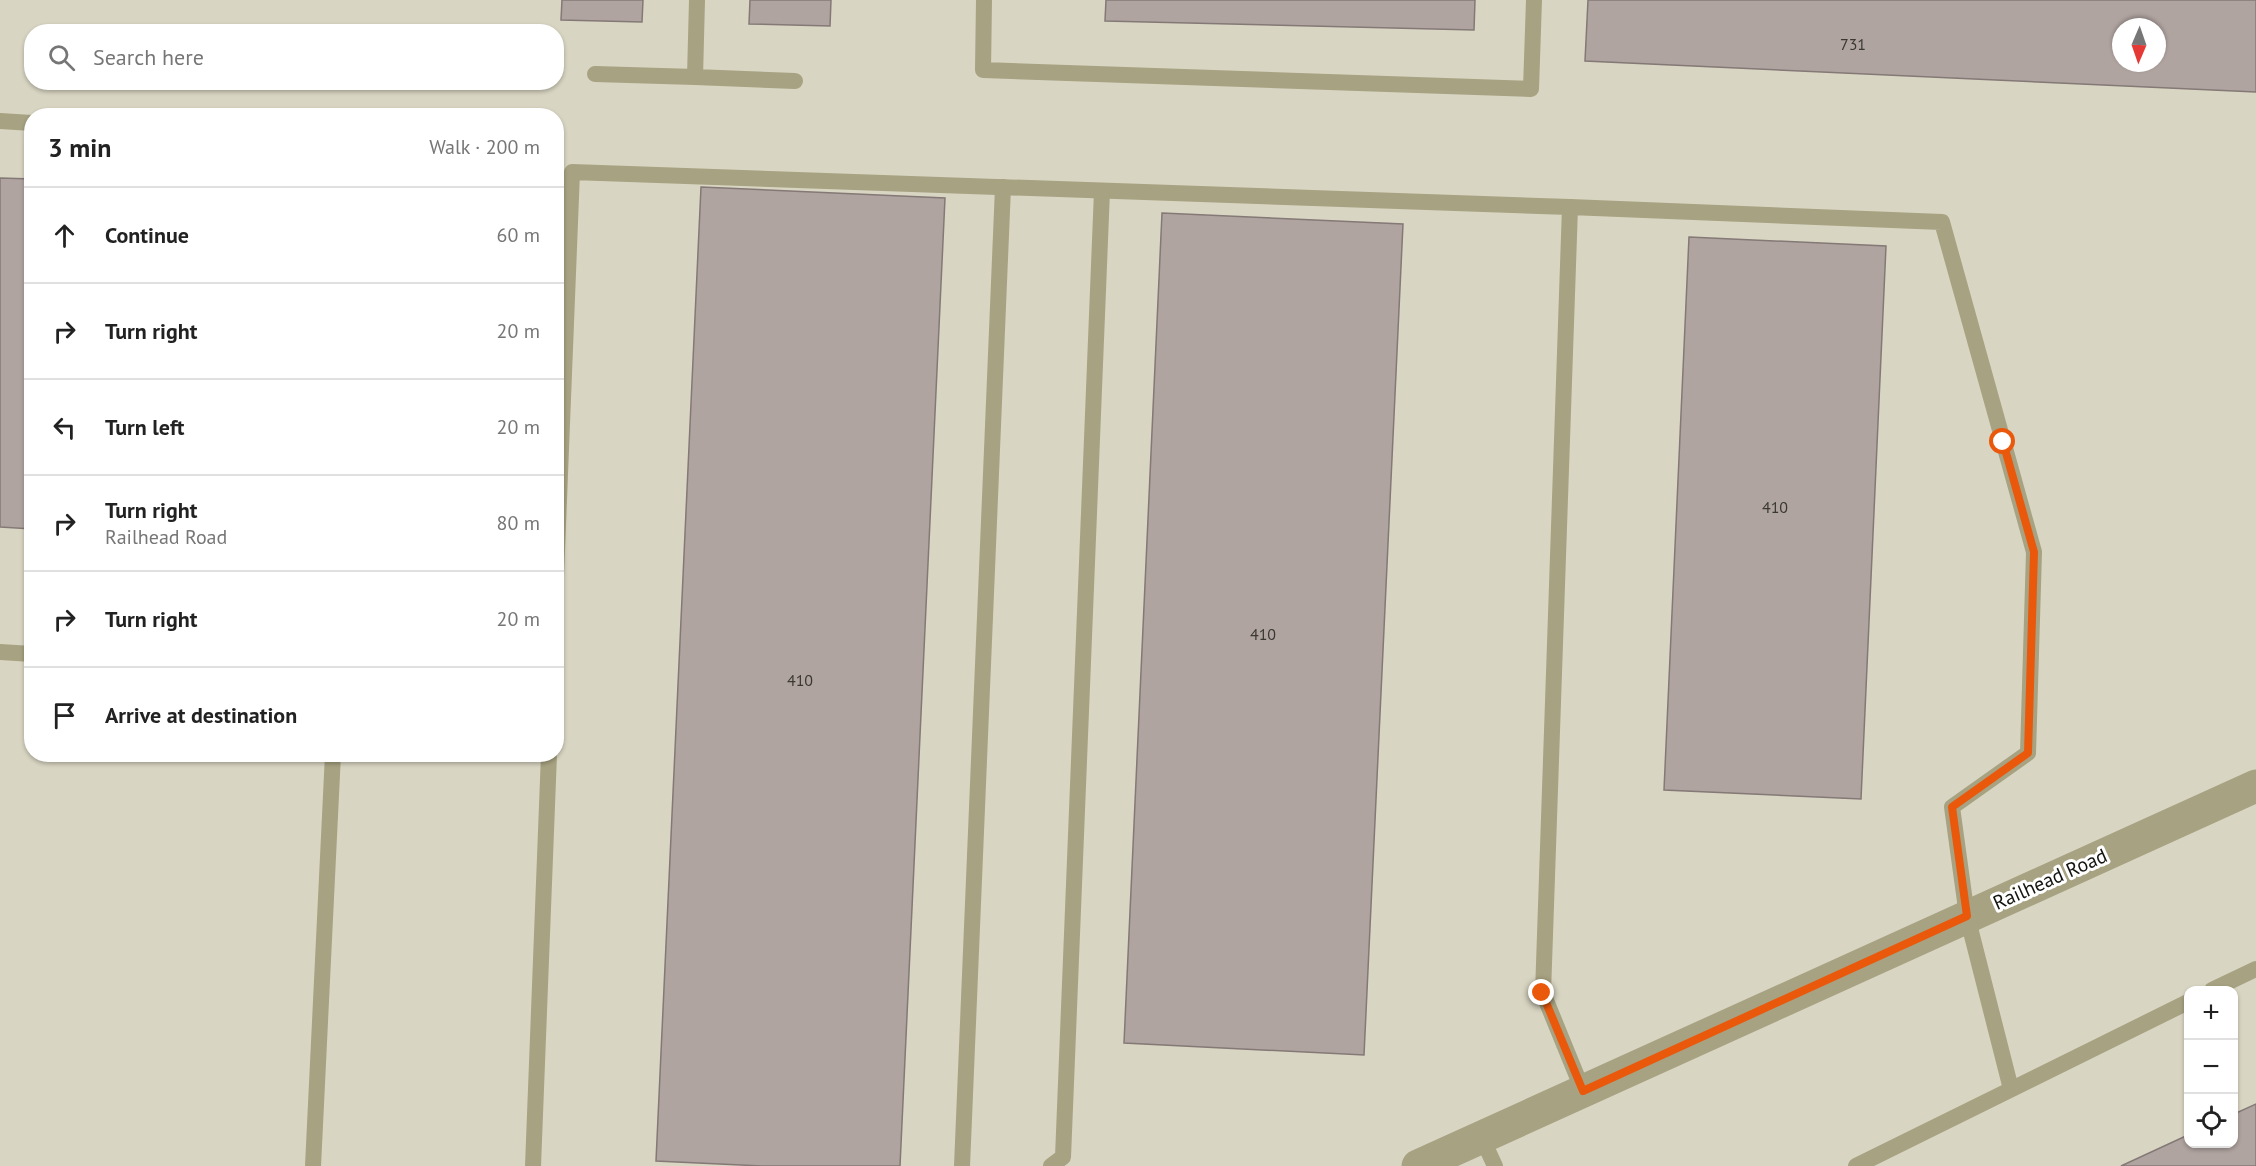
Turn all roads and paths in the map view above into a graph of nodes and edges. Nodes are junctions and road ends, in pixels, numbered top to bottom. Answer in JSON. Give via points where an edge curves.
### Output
{"nodes":[{"id":1,"x":697,"y":0,"type":"edge"},
{"id":2,"x":984,"y":0,"type":"edge"},
{"id":3,"x":1534,"y":0,"type":"edge"},
{"id":4,"x":595,"y":74,"type":"dead end"},
{"id":5,"x":695,"y":77,"type":"junction"},
{"id":6,"x":795,"y":81,"type":"dead end"},
{"id":7,"x":0,"y":121,"type":"edge"},
{"id":8,"x":24,"y":122,"type":"edge"},
{"id":9,"x":1003,"y":187,"type":"junction"},
{"id":10,"x":1102,"y":191,"type":"junction"},
{"id":11,"x":1570,"y":207,"type":"junction"},
{"id":12,"x":564,"y":374,"type":"edge"},
{"id":13,"x":0,"y":652,"type":"edge"},
{"id":14,"x":24,"y":654,"type":"edge"},
{"id":15,"x":333,"y":762,"type":"edge"},
{"id":16,"x":549,"y":762,"type":"edge"},
{"id":17,"x":2256,"y":786,"type":"edge"},
{"id":18,"x":1967,"y":916,"type":"junction"},
{"id":19,"x":2256,"y":969,"type":"edge"},
{"id":20,"x":2220,"y":986,"type":"edge"},
{"id":21,"x":2184,"y":1004,"type":"edge"},
{"id":22,"x":2011,"y":1089,"type":"junction"},
{"id":23,"x":1583,"y":1091,"type":"junction"},
{"id":24,"x":1489,"y":1152,"type":"edge"},
{"id":25,"x":314,"y":1166,"type":"edge"},
{"id":26,"x":533,"y":1166,"type":"edge"},
{"id":27,"x":962,"y":1166,"type":"edge"},
{"id":28,"x":1051,"y":1166,"type":"edge"},
{"id":29,"x":1418,"y":1166,"type":"edge"},
{"id":30,"x":1856,"y":1166,"type":"edge"}],
"edges":[{"from":1,"to":5,"type":"lane"},
{"from":2,"to":3,"type":"lane","via":[[983,70],[1531,89]]},
{"from":4,"to":5,"type":"lane"},
{"from":5,"to":6,"type":"lane"},
{"from":7,"to":8,"type":"lane"},
{"from":9,"to":10,"type":"lane"},
{"from":9,"to":12,"type":"lane","via":[[572,172]]},
{"from":9,"to":27,"type":"lane"},
{"from":10,"to":11,"type":"lane"},
{"from":10,"to":28,"type":"lane","via":[[1063,1157]]},
{"from":11,"to":18,"type":"lane","via":[[1942,222],[2034,552],[2028,753],[1952,807]]},
{"from":11,"to":23,"type":"lane","via":[[1542,993]]},
{"from":13,"to":14,"type":"lane"},
{"from":15,"to":25,"type":"lane"},
{"from":16,"to":26,"type":"lane"},
{"from":17,"to":18,"type":"street","name":"Railhead Road"},
{"from":18,"to":22,"type":"lane"},
{"from":18,"to":23,"type":"street","name":"Railhead Road"},
{"from":19,"to":20,"type":"lane"},
{"from":21,"to":22,"type":"lane"},
{"from":22,"to":30,"type":"lane"},
{"from":23,"to":24,"type":"street","name":"Railhead Road"},
{"from":24,"to":29,"type":"street","name":"Railhead Road"}]}
